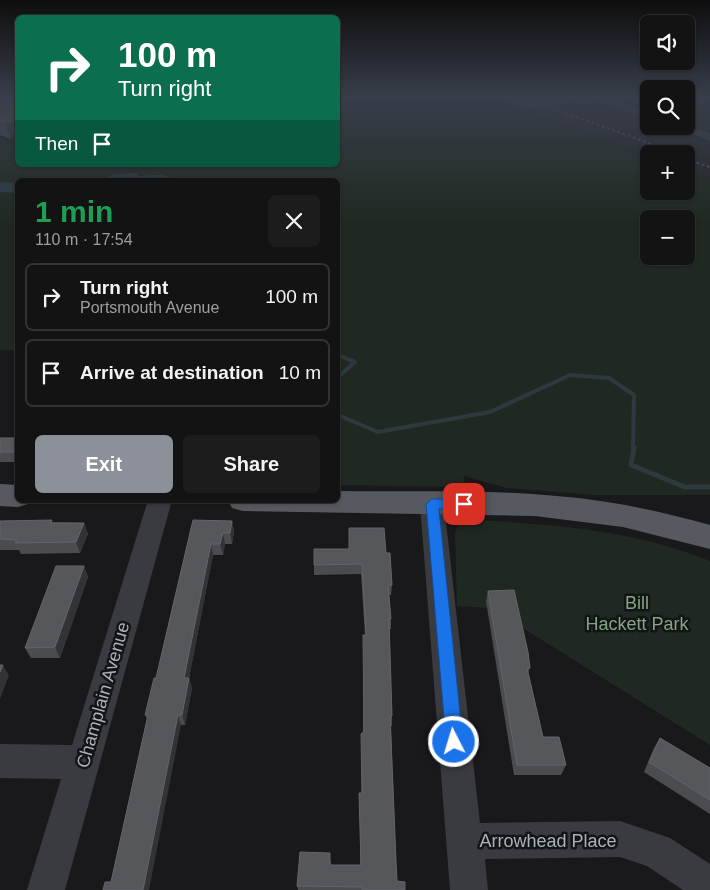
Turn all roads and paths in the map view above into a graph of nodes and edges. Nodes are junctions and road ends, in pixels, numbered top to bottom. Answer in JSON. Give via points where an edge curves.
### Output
{"nodes":[{"id":1,"x":0,"y":495,"type":"edge"},
{"id":2,"x":15,"y":496,"type":"edge"},
{"id":3,"x":340,"y":502,"type":"edge"},
{"id":4,"x":159,"y":503,"type":"edge"},
{"id":5,"x":432,"y":504,"type":"junction"},
{"id":6,"x":710,"y":537,"type":"edge"},
{"id":7,"x":0,"y":761,"type":"edge"},
{"id":8,"x":84,"y":762,"type":"junction"},
{"id":9,"x":464,"y":841,"type":"junction"},
{"id":10,"x":710,"y":886,"type":"edge"},
{"id":11,"x":46,"y":890,"type":"edge"},
{"id":12,"x":469,"y":890,"type":"edge"}],
"edges":[{"from":1,"to":2,"type":"main road"},
{"from":3,"to":5,"type":"main road"},
{"from":4,"to":8,"type":"street","name":"Champlain Avenue"},
{"from":5,"to":6,"type":"main road","via":[[576,507],[658,521]]},
{"from":5,"to":9,"type":"street"},
{"from":7,"to":8,"type":"street"},
{"from":8,"to":11,"type":"street","name":"Champlain Avenue"},
{"from":9,"to":10,"type":"street","name":"Arrowhead Place","via":[[620,839],[657,851]]},
{"from":9,"to":12,"type":"street"}]}
